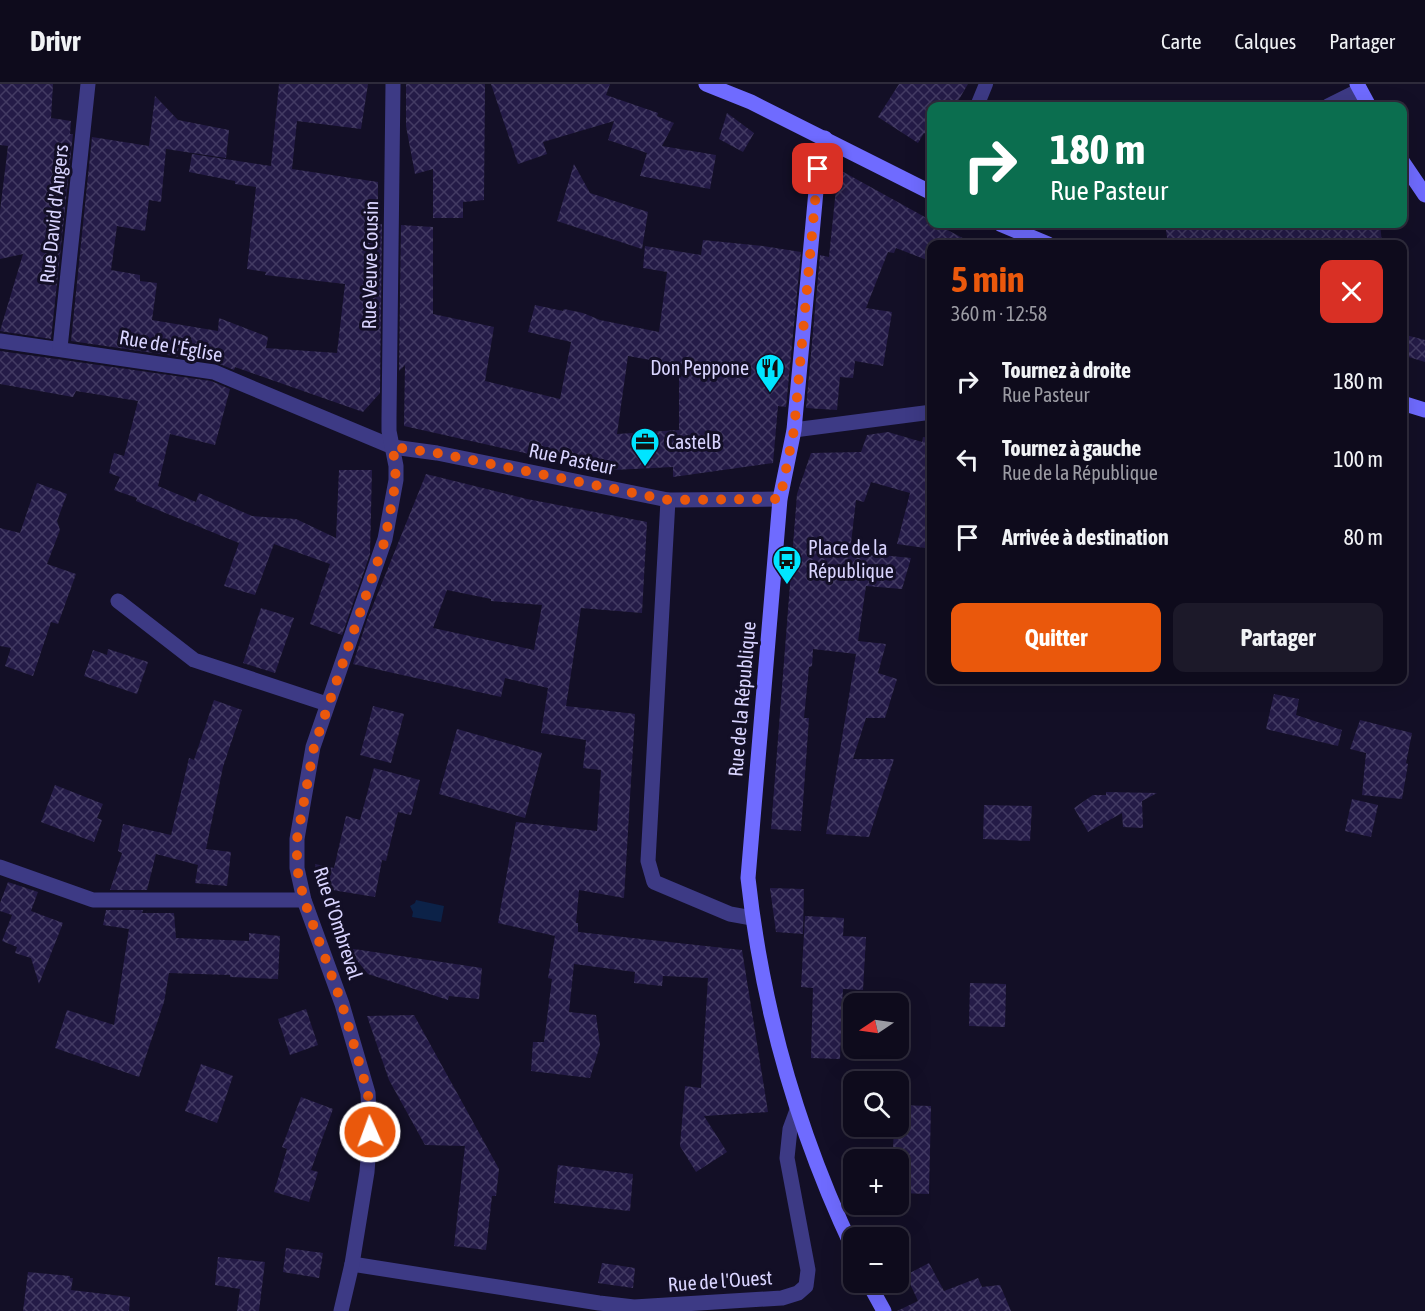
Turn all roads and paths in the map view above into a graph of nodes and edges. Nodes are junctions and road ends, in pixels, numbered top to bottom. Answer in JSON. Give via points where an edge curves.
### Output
{"nodes":[{"id":1,"x":88,"y":84,"type":"edge"},
{"id":2,"x":393,"y":84,"type":"edge"},
{"id":3,"x":706,"y":84,"type":"edge"},
{"id":4,"x":986,"y":84,"type":"edge"},
{"id":5,"x":1358,"y":87,"type":"edge"},
{"id":6,"x":979,"y":102,"type":"edge"},
{"id":7,"x":1334,"y":102,"type":"edge"},
{"id":8,"x":1367,"y":102,"type":"edge"},
{"id":9,"x":825,"y":138,"type":"junction"},
{"id":10,"x":1407,"y":168,"type":"edge"},
{"id":11,"x":927,"y":190,"type":"edge"},
{"id":12,"x":1425,"y":195,"type":"edge"},
{"id":13,"x":1009,"y":228,"type":"edge"},
{"id":14,"x":1038,"y":240,"type":"edge"},
{"id":15,"x":0,"y":341,"type":"edge"},
{"id":16,"x":60,"y":348,"type":"junction"},
{"id":17,"x":1407,"y":405,"type":"edge"},
{"id":18,"x":1425,"y":410,"type":"edge"},
{"id":19,"x":927,"y":413,"type":"edge"},
{"id":20,"x":794,"y":430,"type":"junction"},
{"id":21,"x":393,"y":447,"type":"junction"},
{"id":22,"x":780,"y":499,"type":"junction"},
{"id":23,"x":668,"y":500,"type":"junction"},
{"id":24,"x":118,"y":601,"type":"dead end"},
{"id":25,"x":327,"y":704,"type":"junction"},
{"id":26,"x":0,"y":867,"type":"edge"},
{"id":27,"x":304,"y":900,"type":"junction"},
{"id":28,"x":752,"y":918,"type":"junction"},
{"id":29,"x":797,"y":1110,"type":"junction"},
{"id":30,"x":843,"y":1229,"type":"edge"},
{"id":31,"x":352,"y":1264,"type":"junction"},
{"id":32,"x":874,"y":1293,"type":"edge"},
{"id":33,"x":598,"y":1307,"type":"edge"},
{"id":34,"x":341,"y":1311,"type":"edge"},
{"id":35,"x":884,"y":1311,"type":"edge"}],
"edges":[{"from":1,"to":16,"type":"street","name":"Rue David d'Angers"},
{"from":2,"to":21,"type":"street","name":"Rue Veuve Cousin","via":[[389,425]]},
{"from":3,"to":9,"type":"street"},
{"from":4,"to":6,"type":"lane"},
{"from":5,"to":7,"type":"street"},
{"from":5,"to":8,"type":"street"},
{"from":9,"to":11,"type":"street"},
{"from":9,"to":20,"type":"street","name":"Rue de la République","via":[[818,169]]},
{"from":10,"to":12,"type":"street"},
{"from":13,"to":14,"type":"street"},
{"from":15,"to":16,"type":"street","name":"Rue de l'Église"},
{"from":16,"to":21,"type":"street","name":"Rue de l'Église","via":[[214,372]]},
{"from":17,"to":18,"type":"street"},
{"from":19,"to":20,"type":"street"},
{"from":20,"to":22,"type":"street","name":"Rue de la République"},
{"from":21,"to":23,"type":"street","name":"Rue Pasteur"},
{"from":21,"to":25,"type":"street","name":"Rue d'Ombreval","via":[[396,480],[385,540]]},
{"from":22,"to":23,"type":"street","name":"Rue Pasteur"},
{"from":22,"to":28,"type":"street","name":"Rue de la République","via":[[748,878]]},
{"from":23,"to":28,"type":"street","via":[[648,861],[654,882],[730,914]]},
{"from":24,"to":25,"type":"street","via":[[194,660]]},
{"from":25,"to":27,"type":"street","name":"Rue d'Ombreval","via":[[314,747],[297,839],[297,868]]},
{"from":26,"to":27,"type":"street","via":[[93,900]]},
{"from":27,"to":31,"type":"street","name":"Rue d'Ombreval","via":[[342,1004],[368,1093],[367,1172]]},
{"from":28,"to":29,"type":"street","name":"Rue de la République","via":[[778,1044]]},
{"from":29,"to":30,"type":"street","name":"Rue de la République"},
{"from":29,"to":33,"type":"street","name":"Rue de l'Ouest","via":[[787,1158],[808,1270],[806,1286],[782,1298]]},
{"from":31,"to":33,"type":"street","name":"Rue de l'Ouest"},
{"from":31,"to":34,"type":"street","name":"Rue d'Ombreval"},
{"from":32,"to":35,"type":"street"}]}
